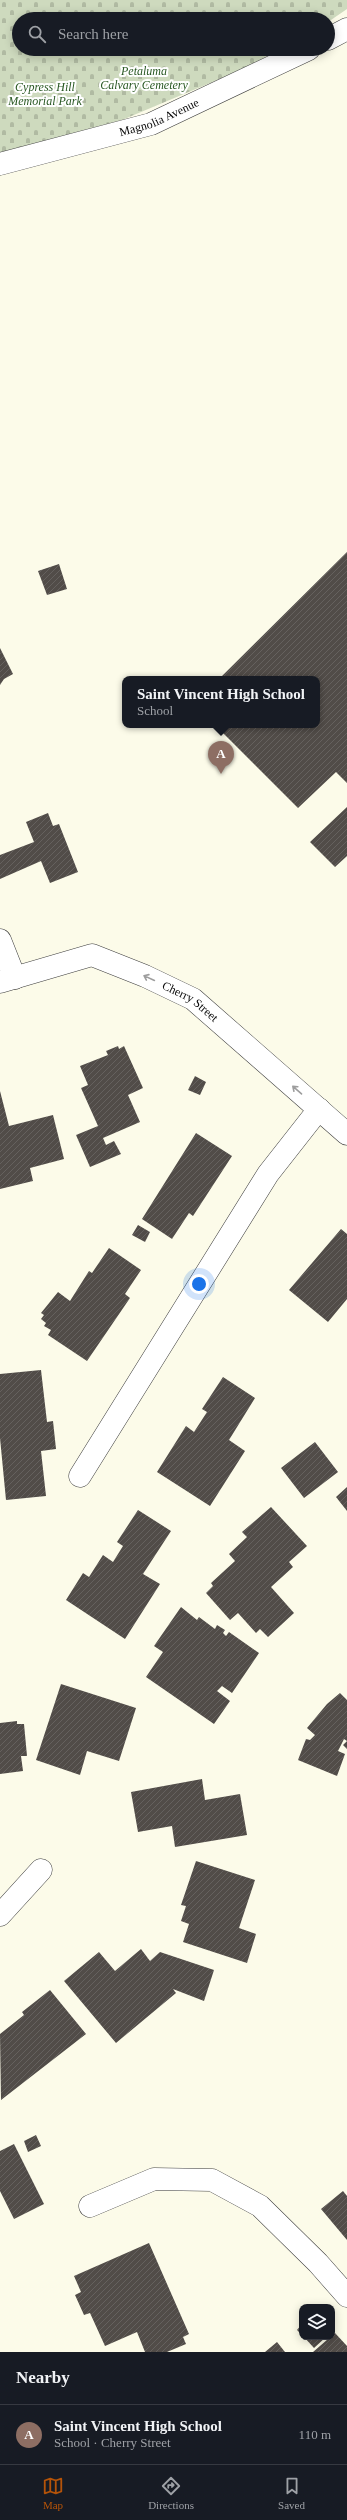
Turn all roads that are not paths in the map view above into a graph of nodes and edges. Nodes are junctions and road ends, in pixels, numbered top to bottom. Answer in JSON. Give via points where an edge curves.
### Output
{"nodes":[{"id":1,"x":347,"y":29,"type":"edge"},
{"id":2,"x":335,"y":35,"type":"edge"},
{"id":3,"x":294,"y":56,"type":"edge"},
{"id":4,"x":0,"y":164,"type":"edge"},
{"id":5,"x":0,"y":940,"type":"edge"},
{"id":6,"x":7,"y":980,"type":"edge"},
{"id":7,"x":319,"y":1109,"type":"junction"},
{"id":8,"x":347,"y":1134,"type":"edge"},
{"id":9,"x":80,"y":1476,"type":"dead end"},
{"id":10,"x":41,"y":1870,"type":"dead end"},
{"id":11,"x":0,"y":1915,"type":"edge"},
{"id":12,"x":90,"y":2206,"type":"dead end"},
{"id":13,"x":347,"y":2296,"type":"edge"}],
"edges":[{"from":1,"to":2,"type":"street"},
{"from":3,"to":4,"type":"street","name":"Magnolia Avenue","via":[[151,124]]},
{"from":5,"to":6,"type":"street"},
{"from":7,"to":6,"type":"street","name":"Cherry Street","one_way":true,"via":[[193,999],[146,976],[92,955]]},
{"from":7,"to":8,"type":"street","name":"Cherry Street"},
{"from":7,"to":9,"type":"street","via":[[268,1174]]},
{"from":10,"to":11,"type":"street"},
{"from":12,"to":13,"type":"street","via":[[154,2179],[212,2180],[260,2206],[318,2262]]}]}
